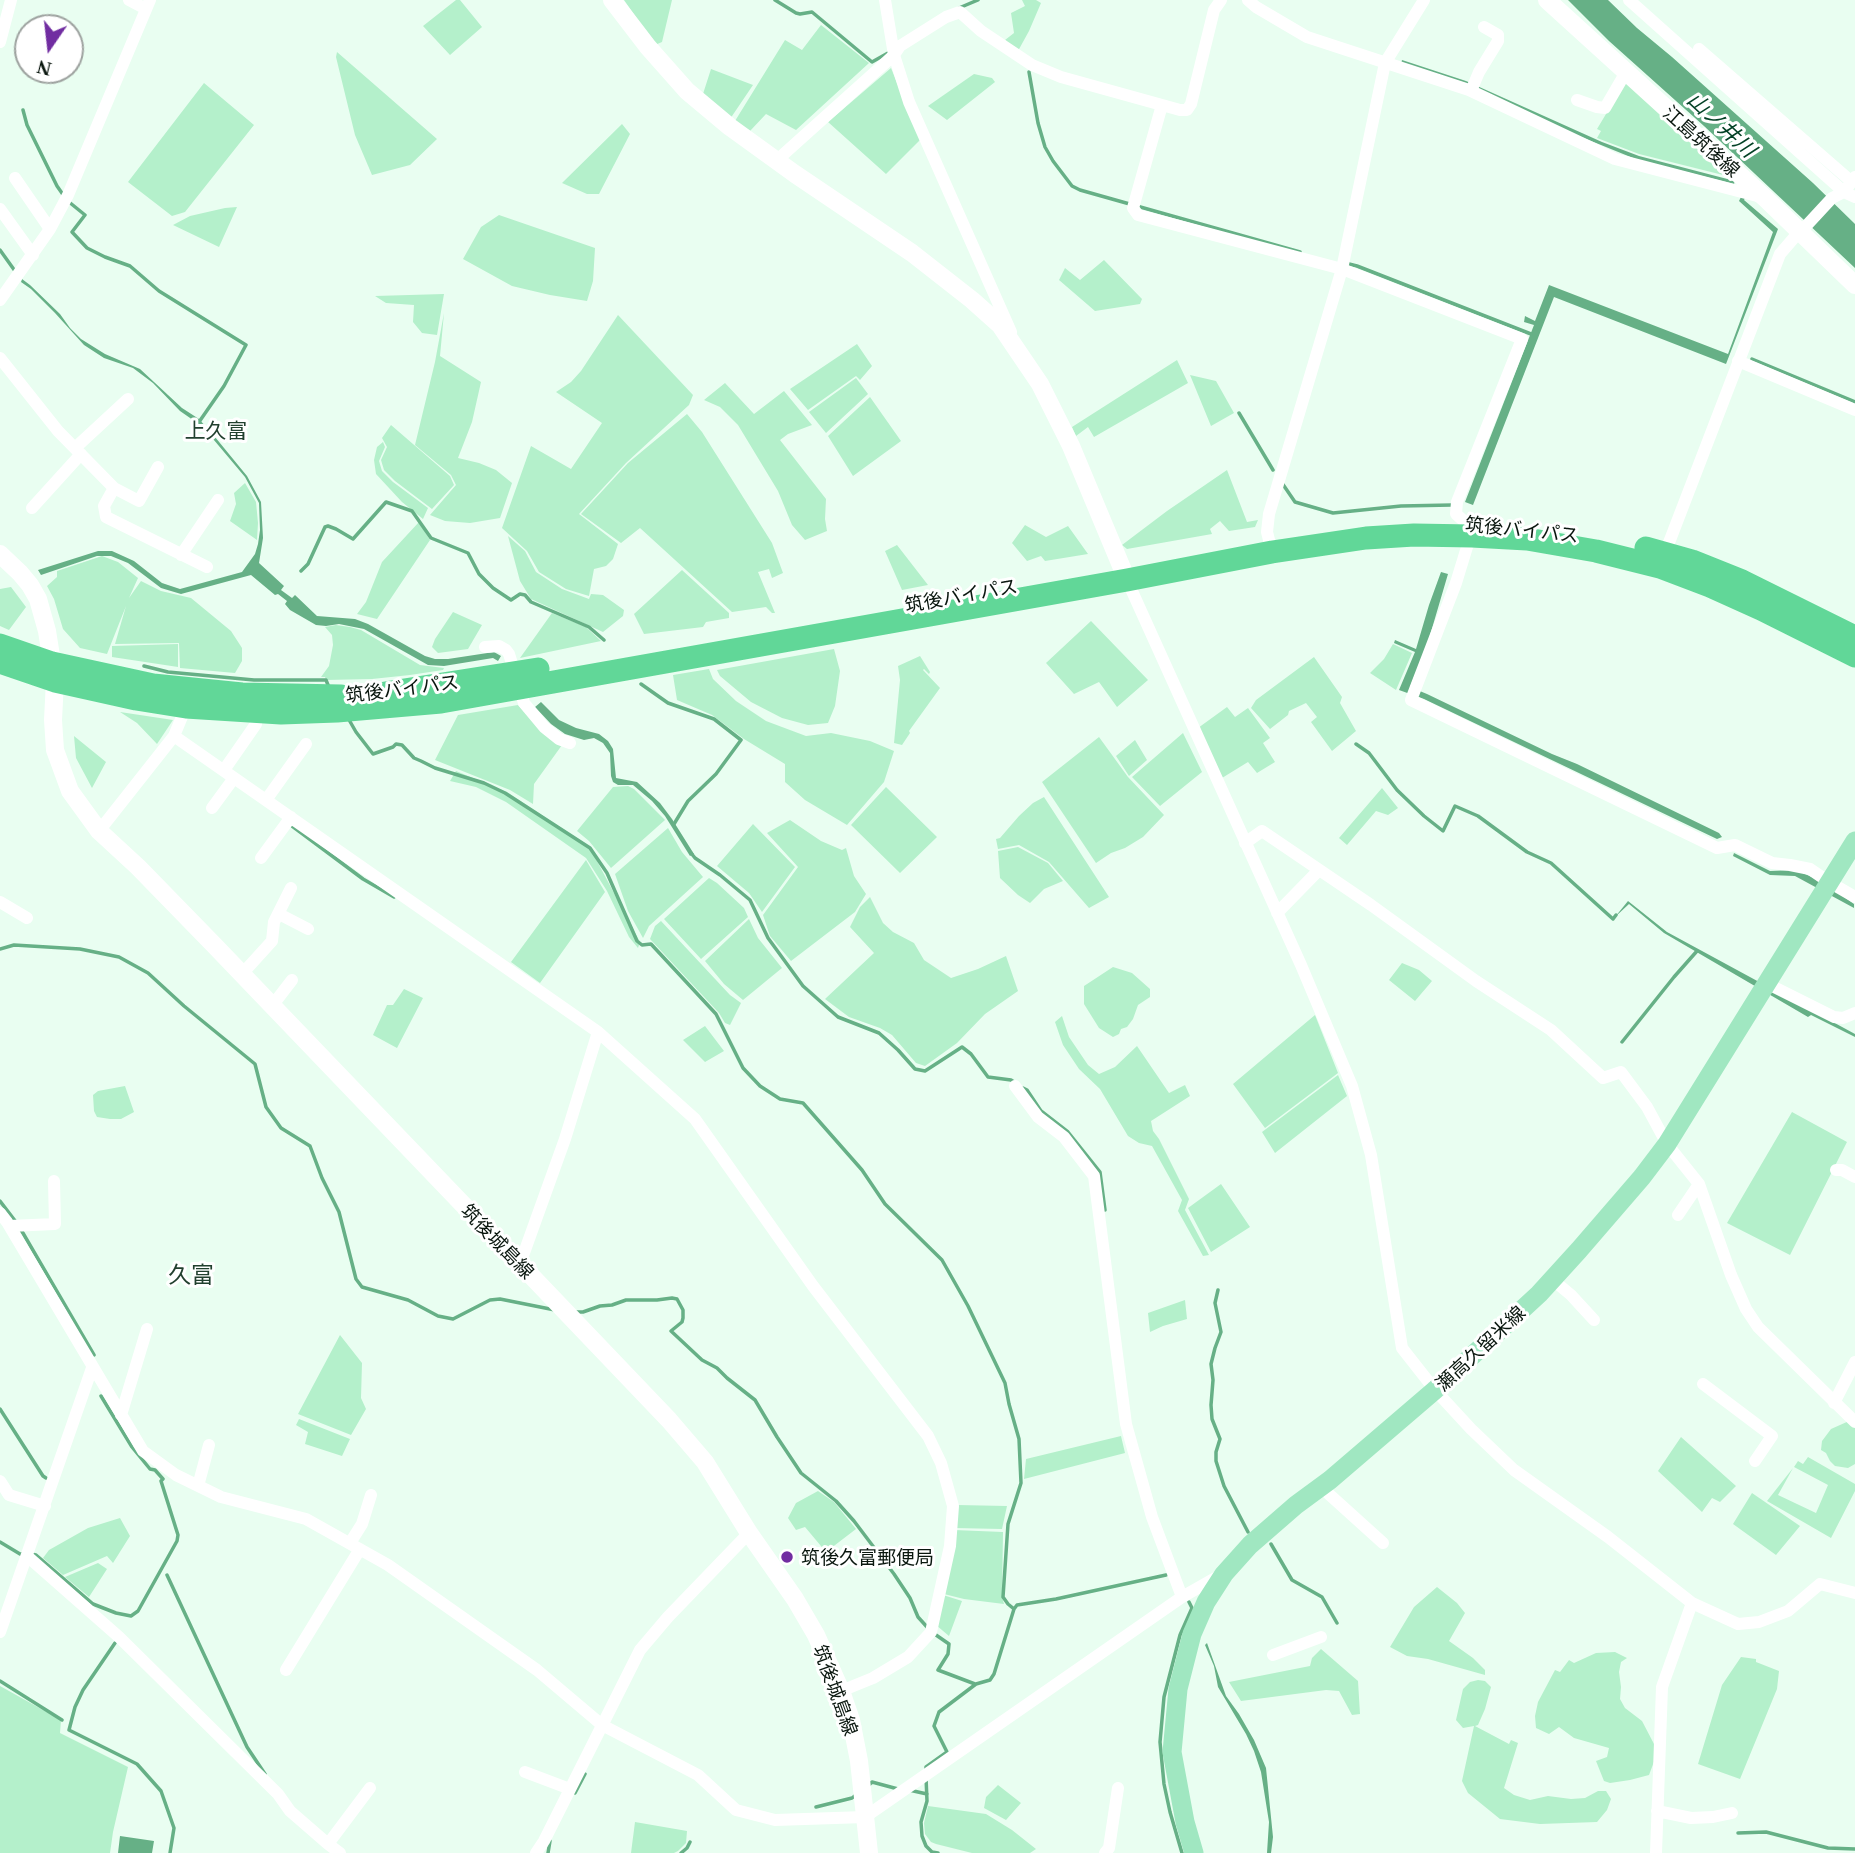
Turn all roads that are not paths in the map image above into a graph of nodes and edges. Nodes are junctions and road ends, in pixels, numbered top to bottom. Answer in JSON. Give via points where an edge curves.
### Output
{"nodes":[{"id":1,"x":129,"y":0,"type":"edge"},
{"id":2,"x":612,"y":0,"type":"edge"},
{"id":3,"x":885,"y":0,"type":"edge"},
{"id":4,"x":1221,"y":0,"type":"edge"},
{"id":5,"x":1248,"y":0,"type":"edge"},
{"id":6,"x":1424,"y":0,"type":"edge"},
{"id":7,"x":1547,"y":0,"type":"edge"},
{"id":8,"x":1629,"y":0,"type":"edge"},
{"id":9,"x":7,"y":4,"type":"edge"},
{"id":10,"x":148,"y":4,"type":"edge"},
{"id":11,"x":1484,"y":27,"type":"dead end"},
{"id":12,"x":0,"y":42,"type":"edge"},
{"id":13,"x":1699,"y":49,"type":"dead end"},
{"id":14,"x":894,"y":55,"type":"junction"},
{"id":15,"x":1385,"y":63,"type":"junction"},
{"id":16,"x":1626,"y":72,"type":"junction"},
{"id":17,"x":1471,"y":91,"type":"junction"},
{"id":18,"x":1577,"y":100,"type":"dead end"},
{"id":19,"x":1162,"y":105,"type":"junction"},
{"id":20,"x":776,"y":160,"type":"junction"},
{"id":21,"x":15,"y":178,"type":"dead end"},
{"id":22,"x":1848,"y":189,"type":"edge"},
{"id":23,"x":1765,"y":198,"type":"junction"},
{"id":24,"x":0,"y":209,"type":"edge"},
{"id":25,"x":50,"y":229,"type":"junction"},
{"id":26,"x":1803,"y":229,"type":"junction"},
{"id":27,"x":33,"y":255,"type":"junction"},
{"id":28,"x":1342,"y":269,"type":"junction"},
{"id":29,"x":1855,"y":285,"type":"edge"},
{"id":30,"x":0,"y":300,"type":"edge"},
{"id":31,"x":1020,"y":354,"type":"junction"},
{"id":32,"x":0,"y":358,"type":"edge"},
{"id":33,"x":1738,"y":361,"type":"junction"},
{"id":34,"x":128,"y":399,"type":"dead end"},
{"id":35,"x":1855,"y":410,"type":"edge"},
{"id":36,"x":78,"y":451,"type":"junction"},
{"id":37,"x":158,"y":467,"type":"dead end"},
{"id":38,"x":114,"y":488,"type":"junction"},
{"id":39,"x":218,"y":500,"type":"dead end"},
{"id":40,"x":32,"y":508,"type":"dead end"},
{"id":41,"x":1468,"y":529,"type":"junction"},
{"id":42,"x":1270,"y":546,"type":"junction"},
{"id":43,"x":1665,"y":553,"type":"junction"},
{"id":44,"x":0,"y":554,"type":"edge"},
{"id":45,"x":181,"y":555,"type":"junction"},
{"id":46,"x":206,"y":567,"type":"dead end"},
{"id":47,"x":1124,"y":573,"type":"junction"},
{"id":48,"x":1855,"y":637,"type":"edge"},
{"id":49,"x":0,"y":645,"type":"edge"},
{"id":50,"x":485,"y":647,"type":"dead end"},
{"id":51,"x":1855,"y":656,"type":"edge"},
{"id":52,"x":0,"y":662,"type":"edge"},
{"id":53,"x":53,"y":672,"type":"junction"},
{"id":54,"x":517,"y":681,"type":"junction"},
{"id":55,"x":439,"y":694,"type":"junction"},
{"id":56,"x":186,"y":707,"type":"junction"},
{"id":57,"x":256,"y":724,"type":"dead end"},
{"id":58,"x":174,"y":736,"type":"junction"},
{"id":59,"x":570,"y":743,"type":"dead end"},
{"id":60,"x":306,"y":744,"type":"dead end"},
{"id":61,"x":229,"y":774,"type":"junction"},
{"id":62,"x":266,"y":800,"type":"junction"},
{"id":63,"x":212,"y":807,"type":"dead end"},
{"id":64,"x":291,"y":817,"type":"junction"},
{"id":65,"x":99,"y":831,"type":"junction"},
{"id":66,"x":1855,"y":841,"type":"edge"},
{"id":67,"x":1245,"y":843,"type":"junction"},
{"id":68,"x":261,"y":858,"type":"dead end"},
{"id":69,"x":1319,"y":870,"type":"junction"},
{"id":70,"x":1829,"y":882,"type":"junction"},
{"id":71,"x":291,"y":888,"type":"dead end"},
{"id":72,"x":1855,"y":897,"type":"edge"},
{"id":73,"x":0,"y":902,"type":"edge"},
{"id":74,"x":1278,"y":913,"type":"junction"},
{"id":75,"x":279,"y":914,"type":"junction"},
{"id":76,"x":27,"y":918,"type":"dead end"},
{"id":77,"x":308,"y":929,"type":"dead end"},
{"id":78,"x":242,"y":974,"type":"junction"},
{"id":79,"x":292,"y":980,"type":"dead end"},
{"id":80,"x":1766,"y":983,"type":"junction"},
{"id":81,"x":272,"y":1006,"type":"junction"},
{"id":82,"x":1855,"y":1013,"type":"edge"},
{"id":83,"x":598,"y":1032,"type":"junction"},
{"id":84,"x":1015,"y":1086,"type":"dead end"},
{"id":85,"x":1667,"y":1144,"type":"junction"},
{"id":86,"x":1836,"y":1170,"type":"dead end"},
{"id":87,"x":1855,"y":1177,"type":"edge"},
{"id":88,"x":54,"y":1181,"type":"dead end"},
{"id":89,"x":1699,"y":1184,"type":"junction"},
{"id":90,"x":0,"y":1213,"type":"edge"},
{"id":91,"x":1678,"y":1214,"type":"dead end"},
{"id":92,"x":10,"y":1226,"type":"junction"},
{"id":93,"x":520,"y":1264,"type":"junction"},
{"id":94,"x":1553,"y":1280,"type":"junction"},
{"id":95,"x":1594,"y":1320,"type":"dead end"},
{"id":96,"x":147,"y":1329,"type":"dead end"},
{"id":97,"x":1855,"y":1362,"type":"edge"},
{"id":98,"x":92,"y":1368,"type":"junction"},
{"id":99,"x":1703,"y":1384,"type":"dead end"},
{"id":100,"x":1435,"y":1390,"type":"junction"},
{"id":101,"x":1834,"y":1403,"type":"junction"},
{"id":102,"x":121,"y":1415,"type":"junction"},
{"id":103,"x":1855,"y":1422,"type":"edge"},
{"id":104,"x":209,"y":1445,"type":"dead end"},
{"id":105,"x":1755,"y":1461,"type":"dead end"},
{"id":106,"x":0,"y":1481,"type":"edge"},
{"id":107,"x":198,"y":1486,"type":"junction"},
{"id":108,"x":1321,"y":1487,"type":"junction"},
{"id":109,"x":371,"y":1495,"type":"dead end"},
{"id":110,"x":45,"y":1506,"type":"junction"},
{"id":111,"x":749,"y":1533,"type":"junction"},
{"id":112,"x":1383,"y":1543,"type":"dead end"},
{"id":113,"x":355,"y":1546,"type":"junction"},
{"id":114,"x":27,"y":1556,"type":"junction"},
{"id":115,"x":1224,"y":1574,"type":"junction"},
{"id":116,"x":1855,"y":1593,"type":"edge"},
{"id":117,"x":1182,"y":1597,"type":"junction"},
{"id":118,"x":1692,"y":1603,"type":"junction"},
{"id":119,"x":0,"y":1632,"type":"edge"},
{"id":120,"x":1321,"y":1637,"type":"dead end"},
{"id":121,"x":1273,"y":1655,"type":"dead end"},
{"id":122,"x":286,"y":1670,"type":"dead end"},
{"id":123,"x":841,"y":1691,"type":"junction"},
{"id":124,"x":602,"y":1725,"type":"junction"},
{"id":125,"x":525,"y":1772,"type":"dead end"},
{"id":126,"x":370,"y":1788,"type":"dead end"},
{"id":127,"x":1118,"y":1788,"type":"dead end"},
{"id":128,"x":570,"y":1789,"type":"junction"},
{"id":129,"x":1657,"y":1811,"type":"junction"},
{"id":130,"x":1732,"y":1813,"type":"dead end"},
{"id":131,"x":865,"y":1817,"type":"junction"},
{"id":132,"x":328,"y":1844,"type":"junction"},
{"id":133,"x":340,"y":1853,"type":"edge"},
{"id":134,"x":536,"y":1853,"type":"edge"},
{"id":135,"x":869,"y":1853,"type":"edge"},
{"id":136,"x":1105,"y":1853,"type":"edge"},
{"id":137,"x":1194,"y":1853,"type":"edge"},
{"id":138,"x":1656,"y":1853,"type":"edge"}],
"edges":[{"from":1,"to":10,"type":"street"},
{"from":2,"to":20,"type":"street","via":[[687,91]]},
{"from":3,"to":14,"type":"street"},
{"from":4,"to":19,"type":"street","via":[[1214,10],[1191,104],[1187,110]]},
{"from":5,"to":15,"type":"street","via":[[1307,37]]},
{"from":6,"to":15,"type":"street"},
{"from":7,"to":16,"type":"street","name":"江島筑後線"},
{"from":8,"to":22,"type":"street"},
{"from":9,"to":12,"type":"street"},
{"from":10,"to":25,"type":"street"},
{"from":11,"to":17,"type":"street","via":[[1498,35],[1498,41]]},
{"from":13,"to":22,"type":"street"},
{"from":14,"to":19,"type":"street","via":[[900,46],[960,12],[1032,65]]},
{"from":14,"to":20,"type":"street"},
{"from":14,"to":31,"type":"street","via":[[909,102]]},
{"from":15,"to":17,"type":"street"},
{"from":15,"to":28,"type":"street"},
{"from":16,"to":18,"type":"street","via":[[1605,108]]},
{"from":16,"to":23,"type":"street","name":"江島筑後線"},
{"from":17,"to":23,"type":"street","via":[[1615,159]]},
{"from":19,"to":28,"type":"street","via":[[1133,208],[1138,215]]},
{"from":20,"to":31,"type":"street","via":[[972,300],[1000,325]]},
{"from":21,"to":25,"type":"street"},
{"from":22,"to":26,"type":"street"},
{"from":23,"to":26,"type":"street","name":"江島筑後線"},
{"from":24,"to":27,"type":"street"},
{"from":25,"to":27,"type":"street"},
{"from":26,"to":29,"type":"street","name":"江島筑後線"},
{"from":26,"to":33,"type":"street","via":[[1780,254]]},
{"from":27,"to":30,"type":"street"},
{"from":28,"to":41,"type":"street","via":[[1522,339],[1457,502],[1456,514]]},
{"from":28,"to":42,"type":"street","via":[[1269,514]]},
{"from":31,"to":47,"type":"street","via":[[1071,446]]},
{"from":32,"to":36,"type":"street"},
{"from":33,"to":35,"type":"street"},
{"from":33,"to":43,"type":"street"},
{"from":34,"to":36,"type":"street"},
{"from":36,"to":38,"type":"street"},
{"from":36,"to":40,"type":"street"},
{"from":37,"to":38,"type":"street","via":[[139,501]]},
{"from":38,"to":45,"type":"street","via":[[104,506],[106,517]]},
{"from":39,"to":45,"type":"street"},
{"from":41,"to":42,"type":"highway","name":"筑後バイパス","via":[[1377,525]]},
{"from":41,"to":43,"type":"highway","name":"筑後バイパス","via":[[1509,524],[1560,530]]},
{"from":41,"to":51,"type":"highway","name":"筑後バイパス","via":[[1660,567]]},
{"from":41,"to":70,"type":"street","via":[[1456,583],[1411,700],[1717,848],[1735,845],[1772,863],[1810,869]]},
{"from":42,"to":47,"type":"highway","name":"筑後バイパス"},
{"from":43,"to":48,"type":"highway","name":"筑後バイパス","via":[[1742,581]]},
{"from":44,"to":53,"type":"street","name":"筑後城島線","via":[[38,599]]},
{"from":45,"to":46,"type":"street"},
{"from":47,"to":54,"type":"highway","name":"筑後バイパス"},
{"from":47,"to":67,"type":"street"},
{"from":49,"to":53,"type":"highway"},
{"from":50,"to":54,"type":"street","via":[[506,650]]},
{"from":52,"to":53,"type":"highway"},
{"from":53,"to":55,"type":"highway","name":"筑後バイパス","via":[[242,694]]},
{"from":53,"to":56,"type":"highway","name":"筑後バイパス","via":[[136,699]]},
{"from":53,"to":65,"type":"street","name":"筑後城島線","via":[[55,750],[70,791]]},
{"from":54,"to":55,"type":"highway","name":"筑後バイパス"},
{"from":54,"to":59,"type":"street","via":[[524,703],[544,727]]},
{"from":55,"to":56,"type":"highway","name":"筑後バイパス","via":[[337,711]]},
{"from":56,"to":58,"type":"street"},
{"from":57,"to":61,"type":"street"},
{"from":58,"to":61,"type":"street"},
{"from":58,"to":65,"type":"street"},
{"from":60,"to":62,"type":"street"},
{"from":61,"to":62,"type":"street"},
{"from":61,"to":63,"type":"street"},
{"from":62,"to":64,"type":"street"},
{"from":64,"to":68,"type":"street"},
{"from":64,"to":83,"type":"street"},
{"from":65,"to":78,"type":"street","name":"筑後城島線"},
{"from":66,"to":70,"type":"main road","name":"瀬高久留米線"},
{"from":67,"to":69,"type":"street","via":[[1262,831]]},
{"from":67,"to":74,"type":"street"},
{"from":69,"to":74,"type":"street"},
{"from":69,"to":85,"type":"street","via":[[1550,1030],[1603,1078],[1621,1072]]},
{"from":70,"to":72,"type":"street"},
{"from":70,"to":80,"type":"main road","name":"瀬高久留米線"},
{"from":71,"to":75,"type":"street"},
{"from":73,"to":76,"type":"street"},
{"from":74,"to":100,"type":"street","via":[[1355,1095],[1370,1150],[1402,1348]]},
{"from":75,"to":77,"type":"street"},
{"from":75,"to":78,"type":"street","via":[[272,941]]},
{"from":78,"to":81,"type":"street","name":"筑後城島線"},
{"from":79,"to":81,"type":"street"},
{"from":80,"to":82,"type":"street","via":[[1834,1017]]},
{"from":80,"to":85,"type":"main road","name":"瀬高久留米線"},
{"from":81,"to":93,"type":"street","name":"筑後城島線"},
{"from":83,"to":93,"type":"street"},
{"from":83,"to":123,"type":"street","via":[[695,1119],[813,1286],[928,1436],[941,1463],[953,1506],[950,1546],[931,1632],[908,1657]]},
{"from":84,"to":117,"type":"street","via":[[1094,1176],[1126,1424],[1152,1517]]},
{"from":85,"to":89,"type":"street"},
{"from":85,"to":94,"type":"main road","name":"瀬高久留米線"},
{"from":86,"to":87,"type":"street"},
{"from":88,"to":92,"type":"street","via":[[55,1224]]},
{"from":89,"to":91,"type":"street"},
{"from":89,"to":101,"type":"street","via":[[1746,1309],[1758,1328]]},
{"from":90,"to":92,"type":"street"},
{"from":92,"to":98,"type":"street"},
{"from":93,"to":111,"type":"street","name":"筑後城島線","via":[[705,1462]]},
{"from":94,"to":95,"type":"street"},
{"from":94,"to":100,"type":"main road","name":"瀬高久留米線"},
{"from":96,"to":102,"type":"street"},
{"from":97,"to":101,"type":"street"},
{"from":98,"to":102,"type":"street"},
{"from":98,"to":110,"type":"street"},
{"from":99,"to":105,"type":"street","via":[[1772,1436]]},
{"from":100,"to":108,"type":"main road","name":"瀬高久留米線"},
{"from":100,"to":118,"type":"street","via":[[1514,1470]]},
{"from":101,"to":103,"type":"street"},
{"from":102,"to":107,"type":"street","via":[[143,1451]]},
{"from":104,"to":107,"type":"street"},
{"from":106,"to":110,"type":"street","via":[[9,1495]]},
{"from":107,"to":113,"type":"street","via":[[221,1497],[306,1518]]},
{"from":108,"to":112,"type":"street"},
{"from":108,"to":115,"type":"main road","name":"瀬高久留米線","via":[[1250,1545]]},
{"from":109,"to":113,"type":"street"},
{"from":110,"to":114,"type":"street"},
{"from":111,"to":123,"type":"street","name":"筑後城島線","via":[[816,1635]]},
{"from":111,"to":124,"type":"street","via":[[640,1650]]},
{"from":113,"to":122,"type":"street"},
{"from":113,"to":124,"type":"street","via":[[388,1564],[537,1670]]},
{"from":114,"to":119,"type":"street"},
{"from":114,"to":132,"type":"street","via":[[119,1637]]},
{"from":115,"to":117,"type":"street"},
{"from":115,"to":137,"type":"main road","name":"瀬高久留米線","via":[[1192,1634],[1178,1689],[1172,1752]]},
{"from":116,"to":118,"type":"street","via":[[1820,1584],[1788,1611],[1738,1624]]},
{"from":117,"to":131,"type":"street"},
{"from":118,"to":129,"type":"street","via":[[1662,1687]]},
{"from":120,"to":121,"type":"street"},
{"from":123,"to":131,"type":"street","name":"筑後城島線","via":[[859,1761]]},
{"from":124,"to":128,"type":"street"},
{"from":124,"to":131,"type":"street","via":[[698,1775],[736,1810],[775,1820]]},
{"from":125,"to":128,"type":"street"},
{"from":126,"to":132,"type":"street"},
{"from":127,"to":136,"type":"street"},
{"from":128,"to":134,"type":"street"},
{"from":129,"to":130,"type":"street","via":[[1691,1818]]},
{"from":129,"to":138,"type":"street"},
{"from":131,"to":135,"type":"street","name":"筑後城島線"},
{"from":132,"to":133,"type":"street"}]}
